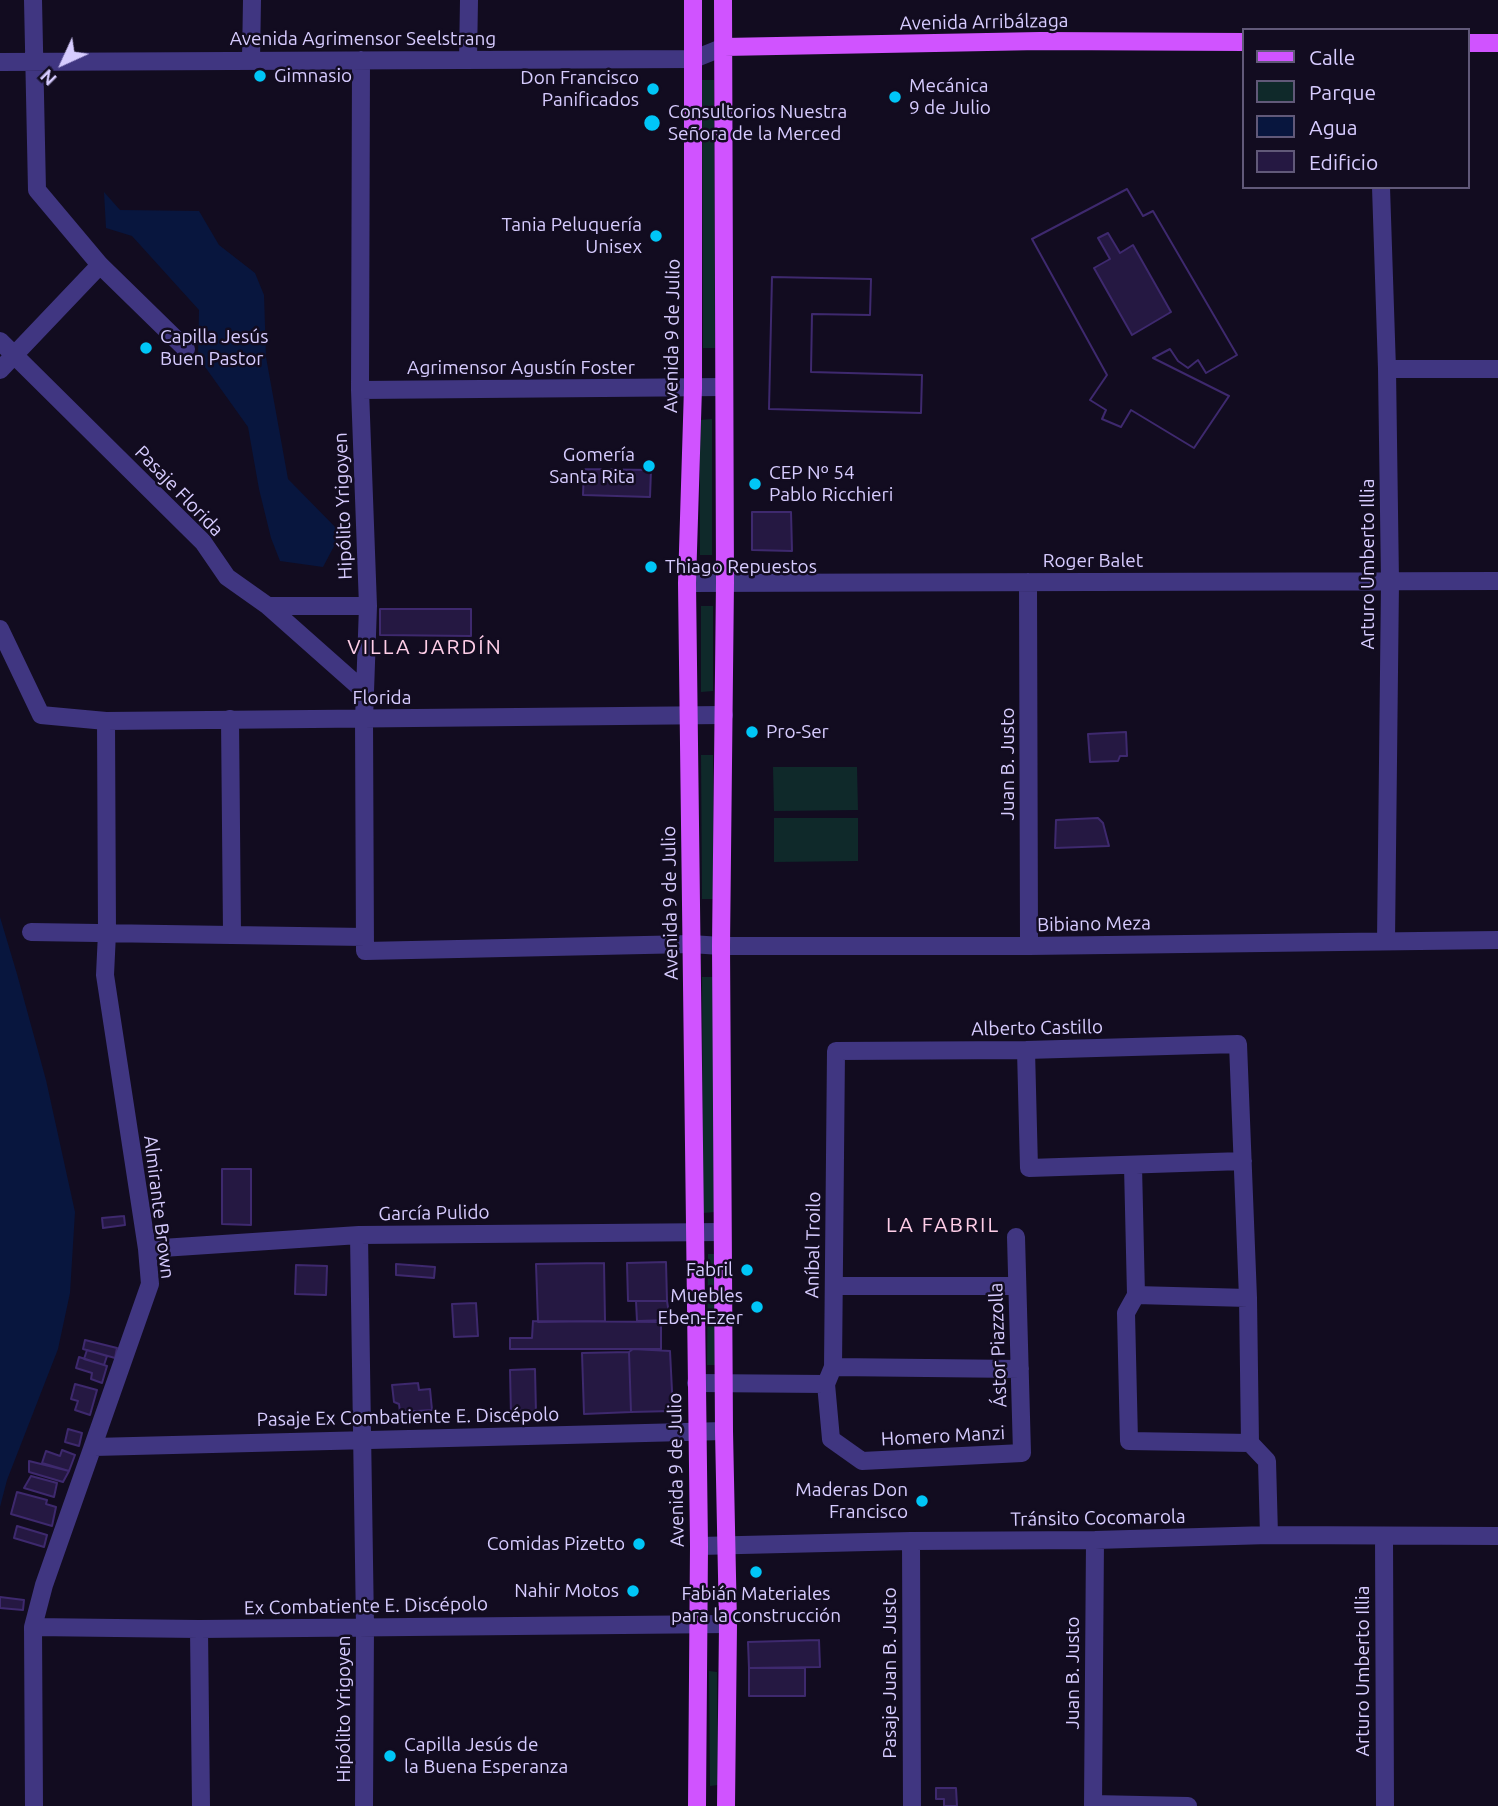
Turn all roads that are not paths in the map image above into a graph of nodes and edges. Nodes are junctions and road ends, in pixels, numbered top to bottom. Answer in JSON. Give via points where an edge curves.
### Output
{"nodes":[{"id":1,"x":33,"y":0,"type":"edge"},
{"id":2,"x":252,"y":0,"type":"edge"},
{"id":3,"x":469,"y":0,"type":"edge"},
{"id":4,"x":693,"y":0,"type":"edge"},
{"id":5,"x":723,"y":0,"type":"edge"},
{"id":6,"x":1242,"y":42,"type":"edge"},
{"id":7,"x":1470,"y":43,"type":"edge"},
{"id":8,"x":1498,"y":43,"type":"edge"},
{"id":9,"x":724,"y":47,"type":"junction"},
{"id":10,"x":694,"y":59,"type":"junction"},
{"id":11,"x":251,"y":60,"type":"junction"},
{"id":12,"x":361,"y":60,"type":"junction"},
{"id":13,"x":468,"y":60,"type":"junction"},
{"id":14,"x":33,"y":61,"type":"junction"},
{"id":15,"x":0,"y":62,"type":"edge"},
{"id":16,"x":1381,"y":189,"type":"edge"},
{"id":17,"x":100,"y":265,"type":"junction"},
{"id":18,"x":0,"y":341,"type":"edge"},
{"id":19,"x":186,"y":349,"type":"dead end"},
{"id":20,"x":14,"y":355,"type":"junction"},
{"id":21,"x":1387,"y":369,"type":"junction"},
{"id":22,"x":1498,"y":369,"type":"edge"},
{"id":23,"x":0,"y":370,"type":"edge"},
{"id":24,"x":724,"y":387,"type":"junction"},
{"id":25,"x":693,"y":388,"type":"junction"},
{"id":26,"x":360,"y":390,"type":"junction"},
{"id":27,"x":1498,"y":581,"type":"edge"},
{"id":28,"x":725,"y":582,"type":"junction"},
{"id":29,"x":1028,"y":582,"type":"junction"},
{"id":30,"x":1390,"y":582,"type":"junction"},
{"id":31,"x":687,"y":583,"type":"junction"},
{"id":32,"x":268,"y":606,"type":"junction"},
{"id":33,"x":368,"y":606,"type":"junction"},
{"id":34,"x":0,"y":629,"type":"edge"},
{"id":35,"x":365,"y":692,"type":"junction"},
{"id":36,"x":724,"y":716,"type":"junction"},
{"id":37,"x":689,"y":717,"type":"junction"},
{"id":38,"x":230,"y":719,"type":"junction"},
{"id":39,"x":364,"y":720,"type":"junction"},
{"id":40,"x":106,"y":721,"type":"junction"},
{"id":41,"x":31,"y":932,"type":"dead end"},
{"id":42,"x":107,"y":933,"type":"junction"},
{"id":43,"x":232,"y":934,"type":"junction"},
{"id":44,"x":1498,"y":940,"type":"edge"},
{"id":45,"x":1386,"y":941,"type":"junction"},
{"id":46,"x":365,"y":944,"type":"junction"},
{"id":47,"x":691,"y":944,"type":"junction"},
{"id":48,"x":721,"y":946,"type":"junction"},
{"id":49,"x":1029,"y":946,"type":"junction"},
{"id":50,"x":1026,"y":1050,"type":"junction"},
{"id":51,"x":836,"y":1051,"type":"joint"},
{"id":52,"x":1243,"y":1161,"type":"junction"},
{"id":53,"x":1133,"y":1166,"type":"junction"},
{"id":54,"x":694,"y":1232,"type":"junction"},
{"id":55,"x":722,"y":1232,"type":"junction"},
{"id":56,"x":359,"y":1235,"type":"junction"},
{"id":57,"x":1016,"y":1237,"type":"dead end"},
{"id":58,"x":147,"y":1249,"type":"junction"},
{"id":59,"x":834,"y":1286,"type":"junction"},
{"id":60,"x":1017,"y":1286,"type":"junction"},
{"id":61,"x":1136,"y":1295,"type":"junction"},
{"id":62,"x":1248,"y":1298,"type":"junction"},
{"id":63,"x":833,"y":1367,"type":"junction"},
{"id":64,"x":1020,"y":1369,"type":"junction"},
{"id":65,"x":696,"y":1383,"type":"junction"},
{"id":66,"x":724,"y":1383,"type":"junction"},
{"id":67,"x":826,"y":1384,"type":"junction"},
{"id":68,"x":697,"y":1431,"type":"junction"},
{"id":69,"x":724,"y":1431,"type":"junction"},
{"id":70,"x":363,"y":1439,"type":"junction"},
{"id":71,"x":831,"y":1439,"type":"joint"},
{"id":72,"x":1250,"y":1443,"type":"junction"},
{"id":73,"x":94,"y":1447,"type":"junction"},
{"id":74,"x":1022,"y":1452,"type":"joint"},
{"id":75,"x":1269,"y":1535,"type":"junction"},
{"id":76,"x":1384,"y":1536,"type":"junction"},
{"id":77,"x":1498,"y":1536,"type":"edge"},
{"id":78,"x":1095,"y":1540,"type":"junction"},
{"id":79,"x":911,"y":1541,"type":"junction"},
{"id":80,"x":726,"y":1545,"type":"junction"},
{"id":81,"x":699,"y":1546,"type":"junction"},
{"id":82,"x":728,"y":1624,"type":"junction"},
{"id":83,"x":698,"y":1625,"type":"junction"},
{"id":84,"x":366,"y":1626,"type":"junction"},
{"id":85,"x":33,"y":1627,"type":"junction"},
{"id":86,"x":199,"y":1629,"type":"junction"},
{"id":87,"x":1093,"y":1805,"type":"edge"},
{"id":88,"x":34,"y":1806,"type":"edge"},
{"id":89,"x":201,"y":1806,"type":"edge"},
{"id":90,"x":364,"y":1806,"type":"edge"},
{"id":91,"x":697,"y":1806,"type":"edge"},
{"id":92,"x":726,"y":1806,"type":"edge"},
{"id":93,"x":912,"y":1806,"type":"edge"},
{"id":94,"x":1188,"y":1806,"type":"edge"},
{"id":95,"x":1385,"y":1806,"type":"edge"}],
"edges":[{"from":1,"to":14,"type":"street"},
{"from":2,"to":11,"type":"street"},
{"from":3,"to":13,"type":"street"},
{"from":4,"to":10,"type":"main road","name":"Avenida 9 de Julio"},
{"from":5,"to":9,"type":"main road"},
{"from":6,"to":9,"type":"main road","name":"Avenida Arribálzaga"},
{"from":7,"to":8,"type":"main road"},
{"from":9,"to":10,"type":"street","name":"Avenida Agrimensor Seelstrang"},
{"from":9,"to":24,"type":"main road"},
{"from":10,"to":13,"type":"street","name":"Avenida Agrimensor Seelstrang"},
{"from":10,"to":25,"type":"main road","name":"Avenida 9 de Julio"},
{"from":11,"to":12,"type":"street","name":"Avenida Agrimensor Seelstrang"},
{"from":11,"to":14,"type":"street","name":"Avenida Agrimensor Seelstrang"},
{"from":12,"to":13,"type":"street","name":"Avenida Agrimensor Seelstrang"},
{"from":12,"to":26,"type":"street","name":"Hipólito Yrigoyen"},
{"from":14,"to":15,"type":"street","name":"Avenida Agrimensor Seelstrang"},
{"from":14,"to":17,"type":"street","via":[[37,190]]},
{"from":16,"to":21,"type":"street","name":"Arturo Umberto Illia"},
{"from":17,"to":19,"type":"street"},
{"from":17,"to":20,"type":"street"},
{"from":18,"to":20,"type":"street","name":"Pasaje Florida"},
{"from":20,"to":23,"type":"street"},
{"from":20,"to":32,"type":"street","name":"Pasaje Florida","via":[[203,542],[227,577]]},
{"from":21,"to":22,"type":"street"},
{"from":21,"to":30,"type":"street","name":"Arturo Umberto Illia"},
{"from":24,"to":25,"type":"street","name":"Agrimensor Agustín Foster"},
{"from":24,"to":28,"type":"main road"},
{"from":25,"to":26,"type":"street","name":"Agrimensor Agustín Foster"},
{"from":25,"to":31,"type":"main road","name":"Avenida 9 de Julio"},
{"from":26,"to":33,"type":"street","name":"Hipólito Yrigoyen"},
{"from":27,"to":30,"type":"street","name":"Roger Balet"},
{"from":28,"to":29,"type":"street","name":"Roger Balet"},
{"from":28,"to":31,"type":"street","name":"Roger Balet"},
{"from":28,"to":36,"type":"main road"},
{"from":29,"to":30,"type":"street","name":"Roger Balet"},
{"from":29,"to":49,"type":"street","name":"Juan B. Justo"},
{"from":30,"to":45,"type":"street","name":"Arturo Umberto Illia"},
{"from":31,"to":37,"type":"main road","name":"Avenida 9 de Julio"},
{"from":32,"to":33,"type":"street"},
{"from":32,"to":35,"type":"street","name":"Pasaje Florida"},
{"from":33,"to":35,"type":"street","name":"Hipólito Yrigoyen"},
{"from":34,"to":40,"type":"street","name":"Florida","via":[[41,715]]},
{"from":35,"to":39,"type":"street","name":"Hipólito Yrigoyen"},
{"from":36,"to":37,"type":"street","name":"Florida"},
{"from":36,"to":48,"type":"main road"},
{"from":37,"to":39,"type":"street","name":"Florida"},
{"from":37,"to":47,"type":"main road","name":"Avenida 9 de Julio"},
{"from":38,"to":39,"type":"street","name":"Florida"},
{"from":38,"to":40,"type":"street","name":"Florida"},
{"from":38,"to":43,"type":"street"},
{"from":39,"to":46,"type":"street","name":"Hipólito Yrigoyen"},
{"from":40,"to":42,"type":"street","name":"Almirante Brown"},
{"from":41,"to":42,"type":"street","name":"Bibiano Meza"},
{"from":42,"to":43,"type":"street","name":"Bibiano Meza"},
{"from":42,"to":58,"type":"street","name":"Almirante Brown","via":[[105,975]]},
{"from":43,"to":46,"type":"street","name":"Bibiano Meza"},
{"from":44,"to":45,"type":"street","name":"Bibiano Meza"},
{"from":45,"to":49,"type":"street","name":"Bibiano Meza"},
{"from":46,"to":47,"type":"street","name":"Bibiano Meza"},
{"from":47,"to":48,"type":"street","name":"Bibiano Meza"},
{"from":47,"to":54,"type":"main road","name":"Avenida 9 de Julio"},
{"from":48,"to":49,"type":"street","name":"Bibiano Meza"},
{"from":48,"to":55,"type":"main road"},
{"from":50,"to":51,"type":"street","name":"Alberto Castillo"},
{"from":50,"to":52,"type":"street","name":"Alberto Castillo","via":[[1238,1044]]},
{"from":50,"to":53,"type":"street","via":[[1029,1168]]},
{"from":51,"to":59,"type":"street","name":"Aníbal Troilo"},
{"from":52,"to":53,"type":"street"},
{"from":52,"to":62,"type":"street"},
{"from":53,"to":61,"type":"street"},
{"from":54,"to":55,"type":"street","name":"García Pulido"},
{"from":54,"to":56,"type":"street","name":"García Pulido"},
{"from":54,"to":65,"type":"main road","name":"Avenida 9 de Julio"},
{"from":55,"to":66,"type":"main road"},
{"from":56,"to":58,"type":"street","name":"García Pulido"},
{"from":56,"to":70,"type":"street","name":"Hipólito Yrigoyen"},
{"from":57,"to":60,"type":"street","name":"Ástor Piazzolla"},
{"from":58,"to":73,"type":"street","name":"Almirante Brown","via":[[150,1284]]},
{"from":59,"to":60,"type":"street"},
{"from":59,"to":63,"type":"street","name":"Aníbal Troilo"},
{"from":60,"to":64,"type":"street","name":"Ástor Piazzolla"},
{"from":61,"to":62,"type":"street"},
{"from":61,"to":72,"type":"street","via":[[1126,1313],[1129,1441]]},
{"from":62,"to":72,"type":"street"},
{"from":63,"to":64,"type":"street"},
{"from":63,"to":67,"type":"street","name":"Aníbal Troilo"},
{"from":64,"to":74,"type":"street","name":"Ástor Piazzolla"},
{"from":65,"to":66,"type":"street"},
{"from":65,"to":68,"type":"main road","name":"Avenida 9 de Julio"},
{"from":66,"to":67,"type":"street"},
{"from":66,"to":69,"type":"main road"},
{"from":67,"to":71,"type":"street","name":"Aníbal Troilo"},
{"from":68,"to":69,"type":"street","name":"Pasaje Ex Combatiente E. Discépolo"},
{"from":68,"to":70,"type":"street","name":"Pasaje Ex Combatiente E. Discépolo"},
{"from":68,"to":81,"type":"main road","name":"Avenida 9 de Julio"},
{"from":69,"to":80,"type":"main road"},
{"from":70,"to":73,"type":"street","name":"Pasaje Ex Combatiente E. Discépolo"},
{"from":70,"to":84,"type":"street","name":"Hipólito Yrigoyen"},
{"from":71,"to":74,"type":"street","name":"Homero Manzi","via":[[862,1461]]},
{"from":72,"to":75,"type":"street","via":[[1267,1461]]},
{"from":73,"to":85,"type":"street","name":"Almirante Brown"},
{"from":75,"to":76,"type":"street","name":"Tránsito Cocomarola"},
{"from":75,"to":78,"type":"street","name":"Tránsito Cocomarola"},
{"from":76,"to":77,"type":"street","name":"Tránsito Cocomarola"},
{"from":76,"to":95,"type":"street","name":"Arturo Umberto Illia"},
{"from":78,"to":79,"type":"street","name":"Tránsito Cocomarola"},
{"from":78,"to":87,"type":"street","name":"Juan B. Justo"},
{"from":79,"to":80,"type":"street","name":"Tránsito Cocomarola"},
{"from":79,"to":93,"type":"street","name":"Pasaje Juan B. Justo"},
{"from":80,"to":81,"type":"street","name":"Tránsito Cocomarola"},
{"from":80,"to":82,"type":"main road"},
{"from":81,"to":83,"type":"main road","name":"Avenida 9 de Julio"},
{"from":82,"to":83,"type":"street","name":"Ex Combatiente E. Discépolo"},
{"from":82,"to":92,"type":"main road"},
{"from":83,"to":84,"type":"street","name":"Ex Combatiente E. Discépolo"},
{"from":83,"to":91,"type":"main road","name":"Avenida 9 de Julio"},
{"from":84,"to":86,"type":"street","name":"Ex Combatiente E. Discépolo"},
{"from":84,"to":90,"type":"street","name":"Hipólito Yrigoyen"},
{"from":85,"to":86,"type":"street","name":"Ex Combatiente E. Discépolo"},
{"from":85,"to":88,"type":"street","name":"Almirante Brown"},
{"from":86,"to":89,"type":"street"},
{"from":87,"to":94,"type":"street"}]}
